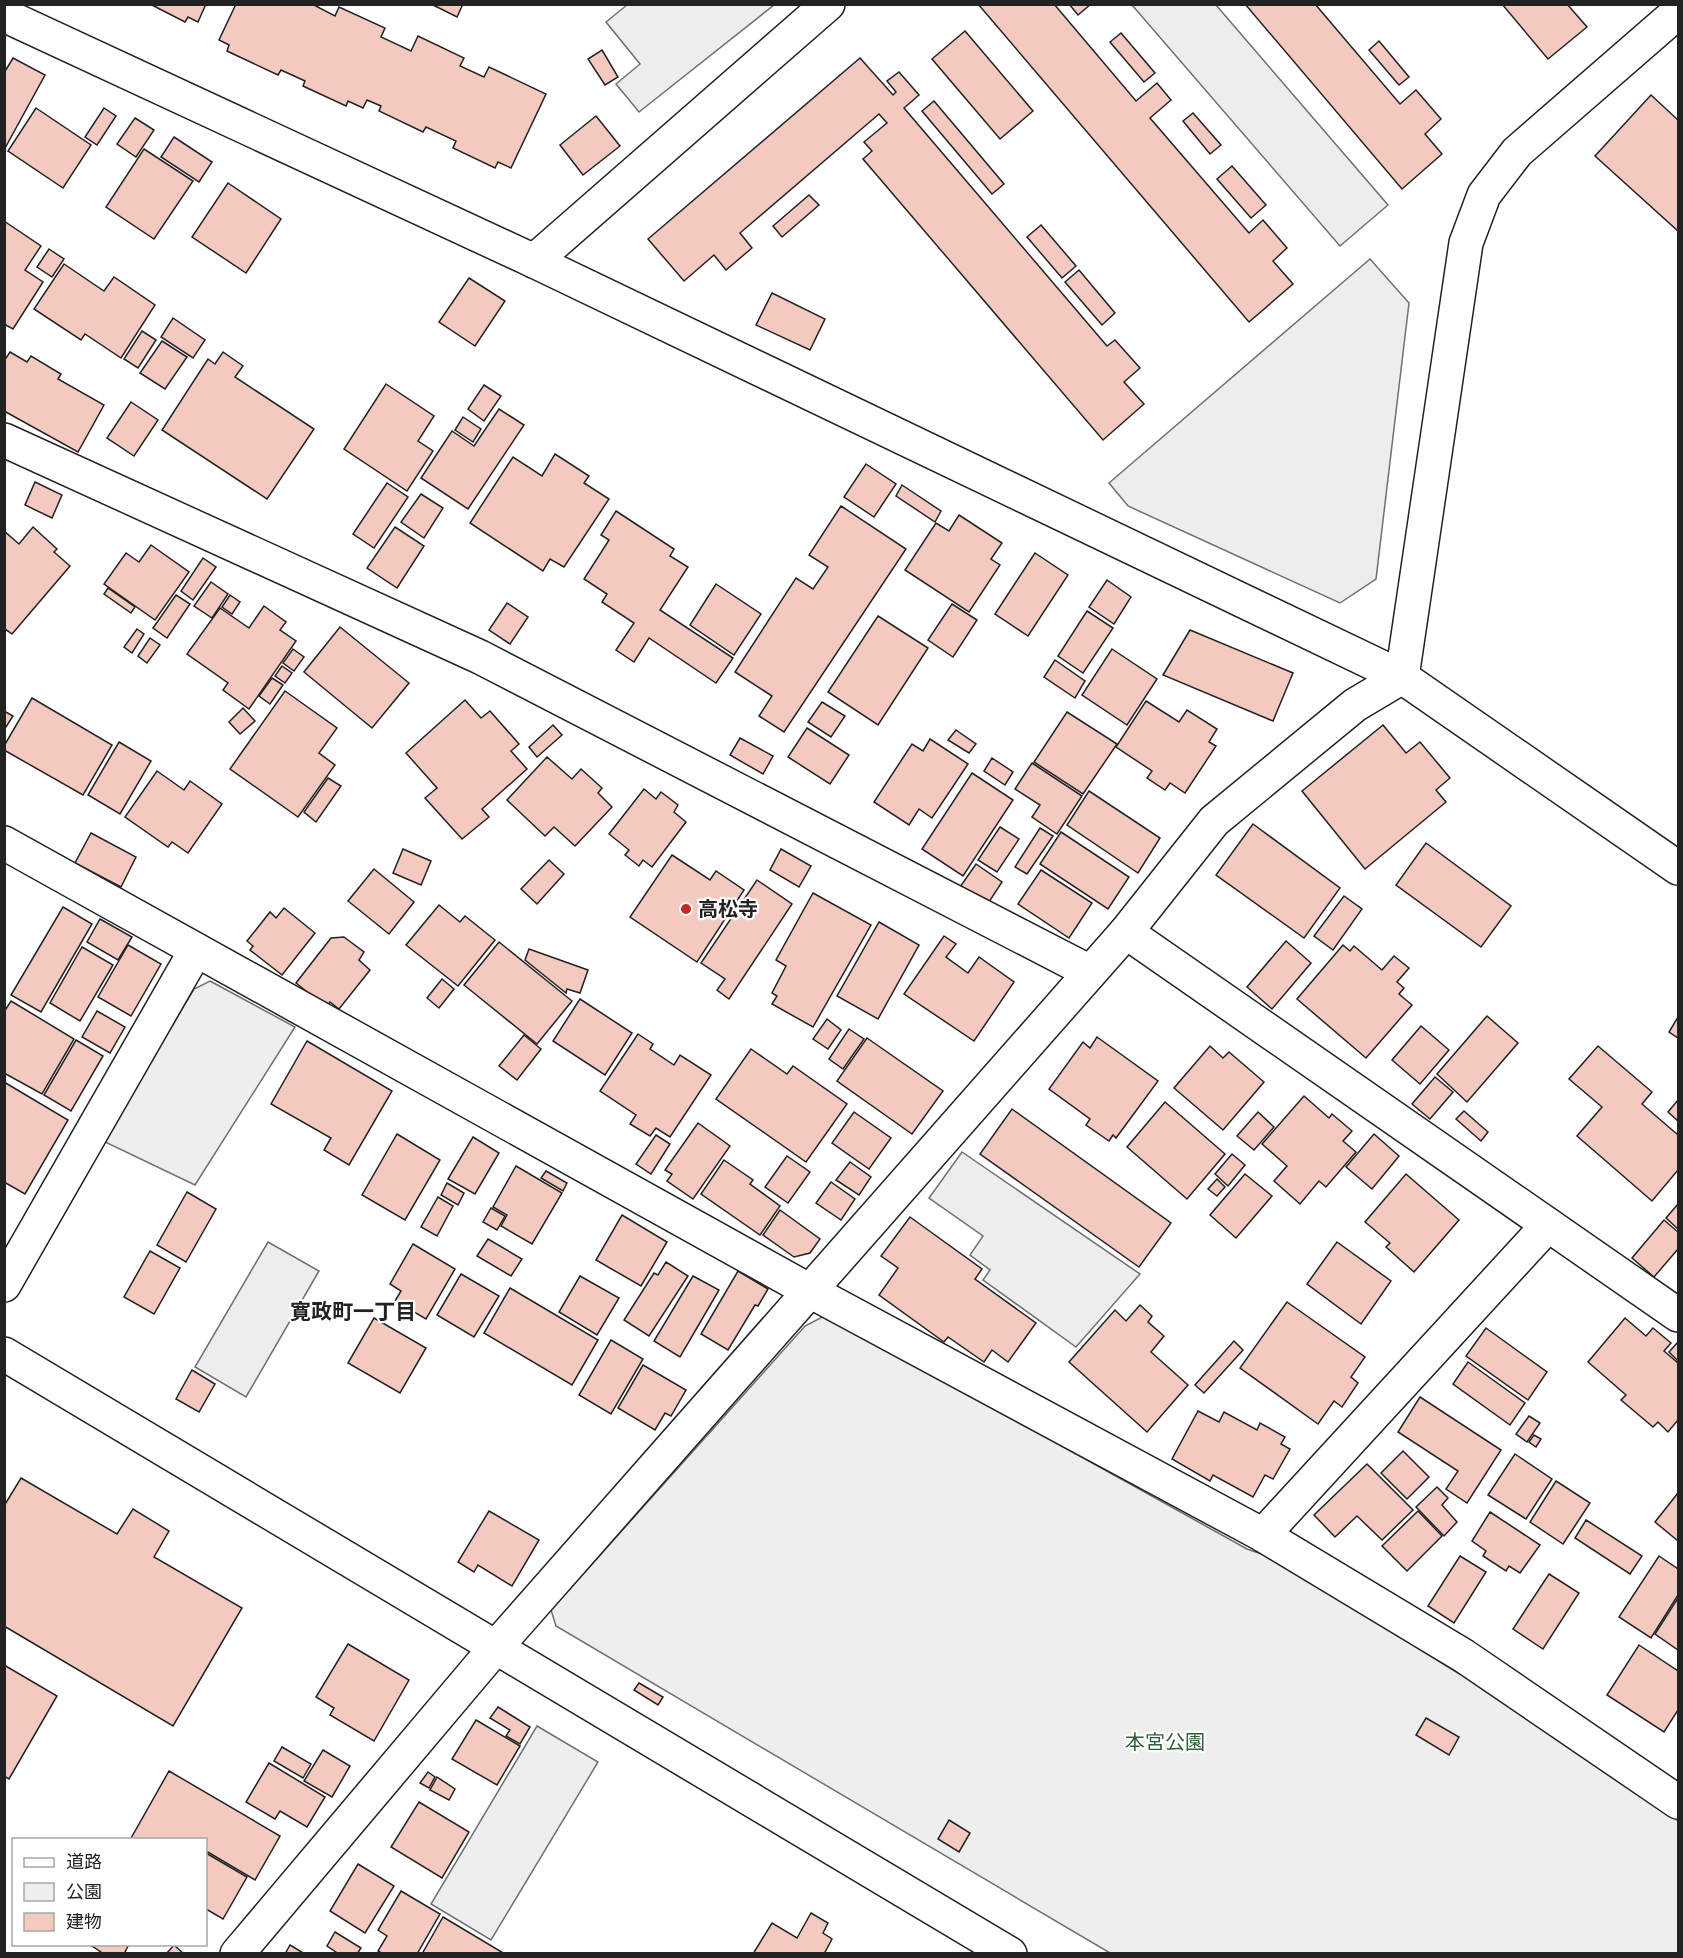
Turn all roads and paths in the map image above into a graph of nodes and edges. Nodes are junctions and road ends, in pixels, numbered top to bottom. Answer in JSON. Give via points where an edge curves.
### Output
{"nodes":[{"id":1,"x":828,"y":4,"type":"edge"},
{"id":2,"x":1678,"y":12,"type":"edge"},
{"id":3,"x":4,"y":15,"type":"edge"},
{"id":4,"x":534,"y":261,"type":"junction"},
{"id":5,"x":4,"y":440,"type":"edge"},
{"id":6,"x":1402,"y":677,"type":"junction"},
{"id":7,"x":4,"y":843,"type":"edge"},
{"id":8,"x":1678,"y":868,"type":"edge"},
{"id":9,"x":1126,"y":932,"type":"junction"},
{"id":10,"x":196,"y":950,"type":"junction"},
{"id":11,"x":1090,"y":972,"type":"junction"},
{"id":12,"x":1548,"y":1225,"type":"junction"},
{"id":13,"x":4,"y":1285,"type":"edge"},
{"id":14,"x":810,"y":1291,"type":"junction"},
{"id":15,"x":1678,"y":1315,"type":"edge"},
{"id":16,"x":4,"y":1354,"type":"edge"},
{"id":17,"x":1263,"y":1535,"type":"junction"},
{"id":18,"x":496,"y":1647,"type":"junction"},
{"id":19,"x":1678,"y":1802,"type":"edge"},
{"id":20,"x":237,"y":1953,"type":"edge"},
{"id":21,"x":1010,"y":1953,"type":"edge"}],
"edges":[{"from":1,"to":4,"type":"street"},
{"from":2,"to":6,"type":"street","via":[[1517,152],[1484,195],[1466,243]]},
{"from":3,"to":4,"type":"street"},
{"from":4,"to":6,"type":"street"},
{"from":5,"to":11,"type":"street","via":[[480,657]]},
{"from":6,"to":8,"type":"street"},
{"from":6,"to":9,"type":"street","via":[[1355,705],[1214,821]]},
{"from":7,"to":10,"type":"street"},
{"from":9,"to":11,"type":"street"},
{"from":9,"to":12,"type":"street"},
{"from":10,"to":13,"type":"street"},
{"from":10,"to":14,"type":"street"},
{"from":11,"to":14,"type":"street"},
{"from":12,"to":15,"type":"street"},
{"from":12,"to":17,"type":"street"},
{"from":14,"to":17,"type":"street"},
{"from":14,"to":18,"type":"street"},
{"from":16,"to":18,"type":"street"},
{"from":17,"to":19,"type":"street","via":[[1464,1656]]},
{"from":18,"to":20,"type":"street"},
{"from":18,"to":21,"type":"street"}]}
